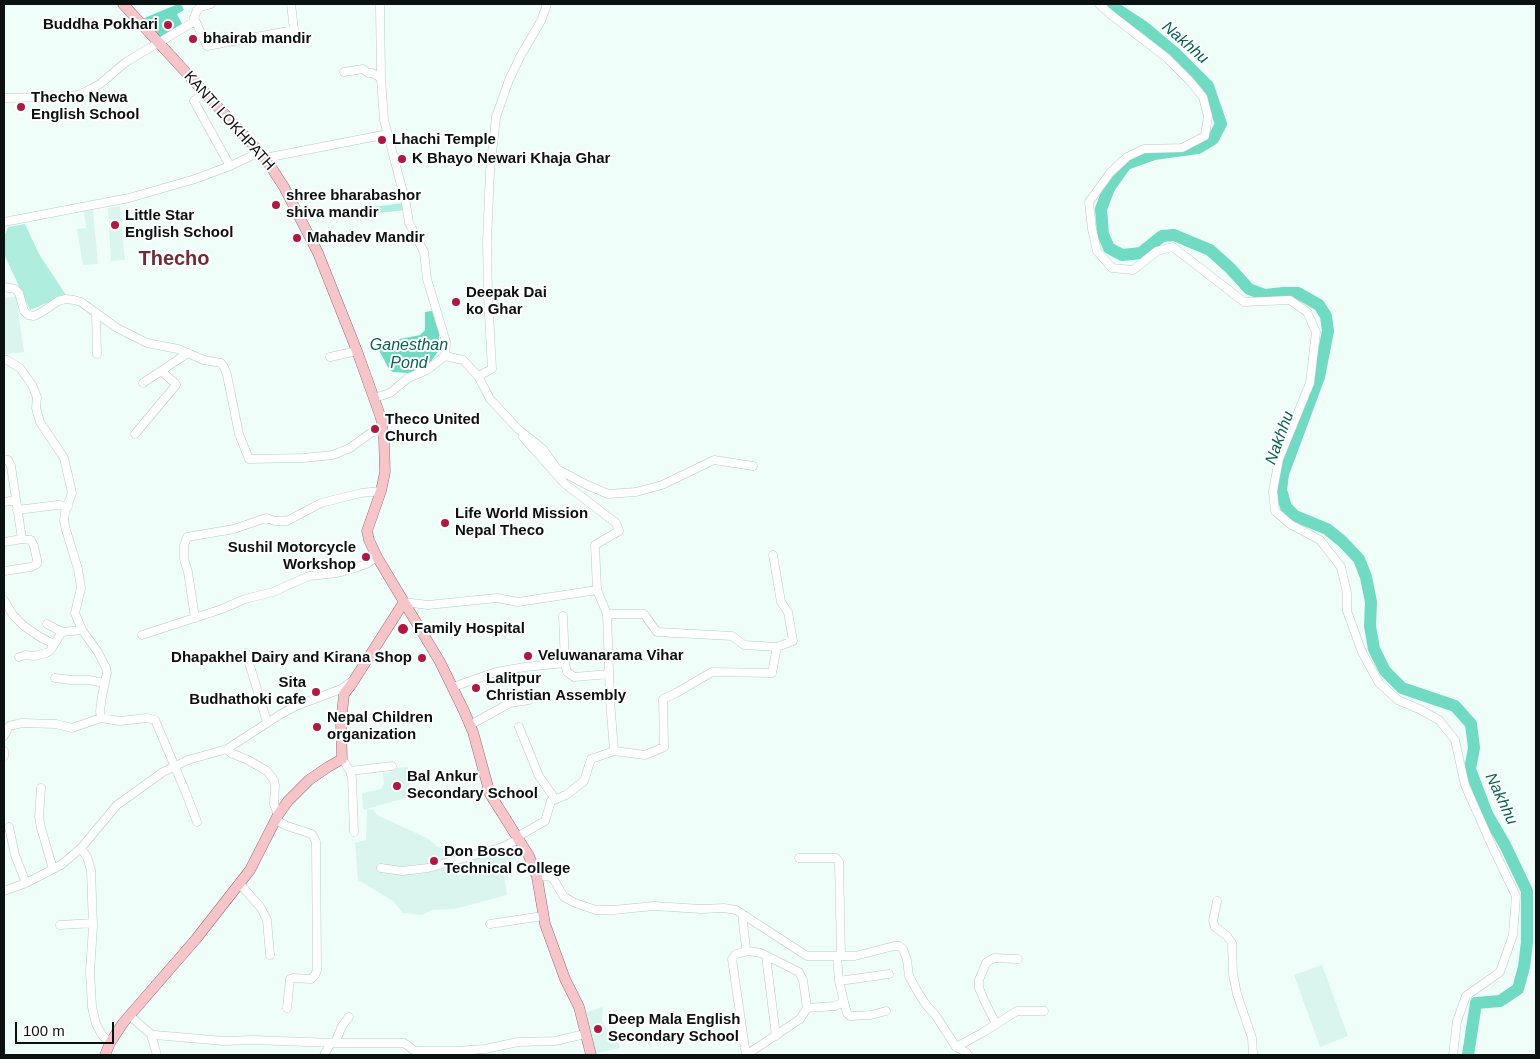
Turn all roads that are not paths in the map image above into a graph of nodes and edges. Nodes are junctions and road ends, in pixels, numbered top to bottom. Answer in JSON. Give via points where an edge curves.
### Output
{"nodes":[{"id":1,"x":123,"y":4,"type":"edge"},
{"id":2,"x":211,"y":4,"type":"edge"},
{"id":3,"x":291,"y":4,"type":"edge"},
{"id":4,"x":296,"y":4,"type":"edge"},
{"id":5,"x":380,"y":4,"type":"edge"},
{"id":6,"x":547,"y":4,"type":"edge"},
{"id":7,"x":1099,"y":4,"type":"edge"},
{"id":8,"x":195,"y":18,"type":"junction"},
{"id":9,"x":158,"y":42,"type":"junction"},
{"id":10,"x":344,"y":72,"type":"dead end"},
{"id":11,"x":381,"y":78,"type":"junction"},
{"id":12,"x":204,"y":92,"type":"junction"},
{"id":13,"x":4,"y":98,"type":"edge"},
{"id":14,"x":388,"y":134,"type":"junction"},
{"id":15,"x":263,"y":155,"type":"junction"},
{"id":16,"x":230,"y":166,"type":"junction"},
{"id":17,"x":4,"y":222,"type":"edge"},
{"id":18,"x":4,"y":287,"type":"edge"},
{"id":19,"x":96,"y":313,"type":"junction"},
{"id":20,"x":357,"y":351,"type":"junction"},
{"id":21,"x":188,"y":353,"type":"junction"},
{"id":22,"x":98,"y":354,"type":"dead end"},
{"id":23,"x":445,"y":356,"type":"junction"},
{"id":24,"x":330,"y":357,"type":"dead end"},
{"id":25,"x":4,"y":360,"type":"edge"},
{"id":26,"x":161,"y":371,"type":"junction"},
{"id":27,"x":478,"y":376,"type":"junction"},
{"id":28,"x":143,"y":383,"type":"dead end"},
{"id":29,"x":374,"y":398,"type":"junction"},
{"id":30,"x":518,"y":429,"type":"junction"},
{"id":31,"x":383,"y":431,"type":"junction"},
{"id":32,"x":135,"y":434,"type":"dead end"},
{"id":33,"x":4,"y":460,"type":"edge"},
{"id":34,"x":753,"y":466,"type":"dead end"},
{"id":35,"x":381,"y":491,"type":"junction"},
{"id":36,"x":16,"y":500,"type":"junction"},
{"id":37,"x":4,"y":502,"type":"edge"},
{"id":38,"x":68,"y":506,"type":"junction"},
{"id":39,"x":18,"y":510,"type":"junction"},
{"id":40,"x":22,"y":538,"type":"junction"},
{"id":41,"x":4,"y":542,"type":"edge"},
{"id":42,"x":773,"y":555,"type":"dead end"},
{"id":43,"x":377,"y":557,"type":"junction"},
{"id":44,"x":4,"y":571,"type":"edge"},
{"id":45,"x":597,"y":590,"type":"junction"},
{"id":46,"x":4,"y":600,"type":"edge"},
{"id":47,"x":404,"y":602,"type":"junction"},
{"id":48,"x":607,"y":614,"type":"junction"},
{"id":49,"x":563,"y":616,"type":"dead end"},
{"id":50,"x":195,"y":618,"type":"junction"},
{"id":51,"x":47,"y":624,"type":"dead end"},
{"id":52,"x":82,"y":630,"type":"junction"},
{"id":53,"x":62,"y":632,"type":"junction"},
{"id":54,"x":142,"y":635,"type":"dead end"},
{"id":55,"x":54,"y":644,"type":"junction"},
{"id":56,"x":777,"y":647,"type":"junction"},
{"id":57,"x":246,"y":653,"type":"dead end"},
{"id":58,"x":19,"y":657,"type":"dead end"},
{"id":59,"x":565,"y":663,"type":"junction"},
{"id":60,"x":609,"y":674,"type":"junction"},
{"id":61,"x":54,"y":678,"type":"dead end"},
{"id":62,"x":354,"y":679,"type":"junction"},
{"id":63,"x":104,"y":683,"type":"junction"},
{"id":64,"x":453,"y":687,"type":"junction"},
{"id":65,"x":529,"y":700,"type":"dead end"},
{"id":66,"x":101,"y":718,"type":"junction"},
{"id":67,"x":267,"y":722,"type":"junction"},
{"id":68,"x":470,"y":724,"type":"junction"},
{"id":69,"x":519,"y":727,"type":"dead end"},
{"id":70,"x":4,"y":736,"type":"edge"},
{"id":71,"x":4,"y":750,"type":"edge"},
{"id":72,"x":227,"y":750,"type":"junction"},
{"id":73,"x":614,"y":752,"type":"junction"},
{"id":74,"x":4,"y":756,"type":"edge"},
{"id":75,"x":342,"y":759,"type":"junction"},
{"id":76,"x":174,"y":766,"type":"junction"},
{"id":77,"x":392,"y":766,"type":"dead end"},
{"id":78,"x":350,"y":771,"type":"junction"},
{"id":79,"x":41,"y":788,"type":"dead end"},
{"id":80,"x":555,"y":799,"type":"junction"},
{"id":81,"x":277,"y":818,"type":"junction"},
{"id":82,"x":197,"y":822,"type":"dead end"},
{"id":83,"x":9,"y":827,"type":"dead end"},
{"id":84,"x":354,"y":832,"type":"dead end"},
{"id":85,"x":518,"y":838,"type":"junction"},
{"id":86,"x":81,"y":848,"type":"junction"},
{"id":87,"x":799,"y":858,"type":"dead end"},
{"id":88,"x":381,"y":868,"type":"dead end"},
{"id":89,"x":53,"y":870,"type":"junction"},
{"id":90,"x":537,"y":877,"type":"junction"},
{"id":91,"x":26,"y":883,"type":"junction"},
{"id":92,"x":240,"y":884,"type":"junction"},
{"id":93,"x":4,"y":891,"type":"edge"},
{"id":94,"x":1217,"y":901,"type":"dead end"},
{"id":95,"x":742,"y":914,"type":"junction"},
{"id":96,"x":543,"y":916,"type":"junction"},
{"id":97,"x":93,"y":923,"type":"junction"},
{"id":98,"x":490,"y":924,"type":"dead end"},
{"id":99,"x":60,"y":925,"type":"dead end"},
{"id":100,"x":748,"y":951,"type":"junction"},
{"id":101,"x":270,"y":955,"type":"dead end"},
{"id":102,"x":766,"y":956,"type":"junction"},
{"id":103,"x":839,"y":956,"type":"junction"},
{"id":104,"x":1018,"y":960,"type":"dead end"},
{"id":105,"x":889,"y":974,"type":"dead end"},
{"id":106,"x":839,"y":981,"type":"junction"},
{"id":107,"x":844,"y":1002,"type":"junction"},
{"id":108,"x":287,"y":1008,"type":"dead end"},
{"id":109,"x":807,"y":1008,"type":"junction"},
{"id":110,"x":886,"y":1011,"type":"dead end"},
{"id":111,"x":1044,"y":1011,"type":"dead end"},
{"id":112,"x":130,"y":1016,"type":"junction"},
{"id":113,"x":349,"y":1017,"type":"dead end"},
{"id":114,"x":996,"y":1024,"type":"junction"},
{"id":115,"x":586,"y":1034,"type":"junction"},
{"id":116,"x":153,"y":1036,"type":"junction"},
{"id":117,"x":776,"y":1036,"type":"junction"},
{"id":118,"x":110,"y":1043,"type":"junction"},
{"id":119,"x":333,"y":1043,"type":"junction"},
{"id":120,"x":956,"y":1046,"type":"junction"},
{"id":121,"x":484,"y":1052,"type":"edge"},
{"id":122,"x":105,"y":1055,"type":"edge"},
{"id":123,"x":157,"y":1055,"type":"edge"},
{"id":124,"x":324,"y":1055,"type":"edge"},
{"id":125,"x":591,"y":1055,"type":"edge"},
{"id":126,"x":746,"y":1055,"type":"edge"},
{"id":127,"x":968,"y":1055,"type":"edge"},
{"id":128,"x":1253,"y":1055,"type":"edge"},
{"id":129,"x":1453,"y":1055,"type":"edge"}],
"edges":[{"from":1,"to":9,"type":"main road","name":"KANTI LOKHPATH"},
{"from":2,"to":8,"type":"street","via":[[201,7]]},
{"from":3,"to":4,"type":"street"},
{"from":3,"to":8,"type":"street","via":[[294,30],[207,46]]},
{"from":5,"to":11,"type":"street"},
{"from":6,"to":27,"type":"street","via":[[542,21],[509,80],[496,117],[487,242],[492,369]]},
{"from":7,"to":129,"type":"street","via":[[1168,58],[1203,97],[1208,116],[1205,136],[1182,148],[1144,149],[1127,157],[1110,173],[1089,202],[1097,251],[1112,268],[1133,270],[1157,251],[1173,248],[1244,302],[1290,300],[1306,312],[1316,332],[1310,383],[1279,460],[1273,491],[1275,511],[1290,524],[1320,540],[1341,567],[1348,611],[1362,652],[1378,683],[1398,700],[1439,720],[1455,740],[1465,785],[1516,896],[1513,935],[1500,972],[1466,996],[1457,1021]]},
{"from":8,"to":9,"type":"street"},
{"from":9,"to":12,"type":"main road","name":"KANTI LOKHPATH"},
{"from":9,"to":13,"type":"street","via":[[81,94]]},
{"from":10,"to":11,"type":"street","via":[[363,69]]},
{"from":11,"to":14,"type":"street"},
{"from":12,"to":15,"type":"main road","name":"KANTI LOKHPATH"},
{"from":12,"to":16,"type":"street","via":[[194,101]]},
{"from":14,"to":15,"type":"street"},
{"from":14,"to":23,"type":"street","via":[[409,223],[424,252],[427,279],[446,342]]},
{"from":15,"to":16,"type":"street"},
{"from":15,"to":20,"type":"main road","name":"KANTI LOKHPATH","via":[[284,187],[318,253]]},
{"from":16,"to":17,"type":"street","via":[[129,198]]},
{"from":18,"to":19,"type":"street","via":[[20,293],[28,315],[34,316],[66,299],[81,302]]},
{"from":19,"to":21,"type":"street","via":[[147,343]]},
{"from":19,"to":22,"type":"street"},
{"from":20,"to":24,"type":"street"},
{"from":20,"to":29,"type":"main road","name":"KANTI LOKHPATH"},
{"from":21,"to":26,"type":"street"},
{"from":21,"to":31,"type":"street","via":[[221,363],[224,367],[239,434],[249,459],[333,455],[350,448],[372,432]]},
{"from":23,"to":27,"type":"street","via":[[463,360]]},
{"from":23,"to":29,"type":"street","via":[[390,393]]},
{"from":25,"to":38,"type":"street","via":[[20,368],[32,384],[40,422],[64,458],[72,493]]},
{"from":26,"to":28,"type":"street"},
{"from":26,"to":32,"type":"street","via":[[176,385]]},
{"from":27,"to":30,"type":"street","via":[[490,399]]},
{"from":29,"to":31,"type":"main road","name":"KANTI LOKHPATH"},
{"from":30,"to":34,"type":"street","via":[[543,449],[557,469],[608,494],[636,492],[662,485],[714,460]]},
{"from":30,"to":45,"type":"street","via":[[565,484],[616,523],[619,531],[595,545]]},
{"from":31,"to":35,"type":"main road","name":"KANTI LOKHPATH","via":[[385,472]]},
{"from":33,"to":36,"type":"street","via":[[8,460],[11,466]]},
{"from":35,"to":43,"type":"main road","name":"KANTI LOKHPATH","via":[[367,531]]},
{"from":35,"to":50,"type":"street","via":[[328,500],[287,521],[266,518],[234,529],[187,537],[184,559]]},
{"from":36,"to":37,"type":"street"},
{"from":36,"to":39,"type":"street"},
{"from":38,"to":39,"type":"street"},
{"from":38,"to":52,"type":"street","via":[[64,521],[78,569],[81,595],[75,613]]},
{"from":39,"to":40,"type":"street"},
{"from":40,"to":41,"type":"street"},
{"from":40,"to":44,"type":"street","via":[[31,540],[37,564]]},
{"from":42,"to":56,"type":"street","via":[[781,602],[788,612],[793,641]]},
{"from":43,"to":47,"type":"main road","name":"KANTI LOKHPATH"},
{"from":43,"to":50,"type":"street","via":[[356,568],[309,576],[273,592]]},
{"from":45,"to":47,"type":"street","via":[[518,602],[497,598],[428,605]]},
{"from":45,"to":48,"type":"street"},
{"from":46,"to":55,"type":"street","via":[[24,626]]},
{"from":47,"to":62,"type":"main road"},
{"from":47,"to":64,"type":"main road","name":"KANTI LOKHPATH"},
{"from":48,"to":56,"type":"street","via":[[644,614],[657,632],[732,636],[744,645]]},
{"from":48,"to":60,"type":"street"},
{"from":49,"to":59,"type":"street"},
{"from":50,"to":54,"type":"street"},
{"from":51,"to":53,"type":"street"},
{"from":52,"to":53,"type":"street"},
{"from":52,"to":63,"type":"street","via":[[106,668],[108,673]]},
{"from":53,"to":55,"type":"street"},
{"from":55,"to":58,"type":"street","via":[[50,651],[41,655]]},
{"from":56,"to":73,"type":"street","via":[[772,672],[712,672],[663,699],[664,747],[645,755]]},
{"from":57,"to":67,"type":"street"},
{"from":59,"to":60,"type":"street","via":[[567,672],[574,678]]},
{"from":59,"to":64,"type":"street","via":[[496,672]]},
{"from":60,"to":73,"type":"street"},
{"from":61,"to":63,"type":"street"},
{"from":62,"to":67,"type":"street","via":[[341,689],[296,706]]},
{"from":62,"to":75,"type":"main road","via":[[344,694]]},
{"from":63,"to":66,"type":"street"},
{"from":64,"to":68,"type":"main road","name":"KANTI LOKHPATH"},
{"from":65,"to":68,"type":"street","via":[[510,703]]},
{"from":66,"to":70,"type":"street","via":[[72,728],[30,722],[14,724],[9,726]]},
{"from":66,"to":76,"type":"street","via":[[155,720]]},
{"from":67,"to":72,"type":"street"},
{"from":68,"to":85,"type":"main road","name":"KANTI LOKHPATH","via":[[490,794]]},
{"from":69,"to":80,"type":"street","via":[[539,776]]},
{"from":71,"to":74,"type":"street"},
{"from":72,"to":76,"type":"street"},
{"from":72,"to":81,"type":"street","via":[[271,776],[275,785]]},
{"from":73,"to":80,"type":"street","via":[[592,760],[584,781]]},
{"from":75,"to":78,"type":"street"},
{"from":75,"to":81,"type":"main road","via":[[310,780],[288,801]]},
{"from":76,"to":82,"type":"street"},
{"from":76,"to":86,"type":"street","via":[[117,805]]},
{"from":77,"to":78,"type":"street"},
{"from":78,"to":84,"type":"street"},
{"from":79,"to":89,"type":"street","via":[[39,817]]},
{"from":80,"to":85,"type":"street","via":[[551,801],[546,821]]},
{"from":81,"to":92,"type":"main road"},
{"from":81,"to":108,"type":"street","via":[[288,826],[312,834],[316,842],[317,970],[311,979],[290,979]]},
{"from":83,"to":91,"type":"street"},
{"from":85,"to":88,"type":"street","via":[[500,848],[428,868],[402,871]]},
{"from":85,"to":90,"type":"main road","name":"KANTI LOKHPATH"},
{"from":86,"to":89,"type":"street"},
{"from":86,"to":97,"type":"street","via":[[90,863]]},
{"from":87,"to":103,"type":"street","via":[[836,858],[839,862]]},
{"from":89,"to":91,"type":"street"},
{"from":90,"to":95,"type":"street","via":[[551,878],[564,897],[596,910],[654,906],[724,908]]},
{"from":90,"to":96,"type":"main road","name":"KANTI LOKHPATH"},
{"from":91,"to":93,"type":"street"},
{"from":92,"to":101,"type":"street","via":[[267,920]]},
{"from":92,"to":112,"type":"main road"},
{"from":94,"to":128,"type":"street","via":[[1213,921],[1232,943],[1237,994],[1252,1038]]},
{"from":95,"to":100,"type":"street"},
{"from":95,"to":103,"type":"street","via":[[807,956]]},
{"from":96,"to":98,"type":"street"},
{"from":96,"to":115,"type":"main road","name":"KANTI LOKHPATH","via":[[550,943],[579,1007]]},
{"from":97,"to":99,"type":"street"},
{"from":97,"to":118,"type":"street","via":[[92,1007],[96,1024]]},
{"from":100,"to":102,"type":"street"},
{"from":100,"to":126,"type":"street","via":[[736,954],[732,959]]},
{"from":102,"to":109,"type":"street","via":[[799,972]]},
{"from":102,"to":117,"type":"street"},
{"from":103,"to":106,"type":"street"},
{"from":103,"to":120,"type":"street","via":[[855,956],[894,946],[903,949],[909,976]]},
{"from":104,"to":114,"type":"street","via":[[990,960],[979,980],[979,988]]},
{"from":105,"to":106,"type":"street"},
{"from":106,"to":107,"type":"street"},
{"from":107,"to":109,"type":"street","via":[[835,1006]]},
{"from":107,"to":110,"type":"street","via":[[850,1016]]},
{"from":109,"to":117,"type":"street","via":[[800,1019]]},
{"from":111,"to":114,"type":"street","via":[[1017,1010]]},
{"from":112,"to":116,"type":"street"},
{"from":112,"to":118,"type":"main road"},
{"from":113,"to":119,"type":"street"},
{"from":114,"to":120,"type":"street"},
{"from":115,"to":121,"type":"street","via":[[555,1041],[518,1042]]},
{"from":115,"to":125,"type":"main road","name":"KANTI LOKHPATH"},
{"from":116,"to":119,"type":"street"},
{"from":116,"to":123,"type":"street"},
{"from":117,"to":126,"type":"street"},
{"from":118,"to":122,"type":"main road"},
{"from":119,"to":121,"type":"street","via":[[404,1043],[415,1051]]},
{"from":119,"to":124,"type":"street"},
{"from":120,"to":127,"type":"street"}]}
